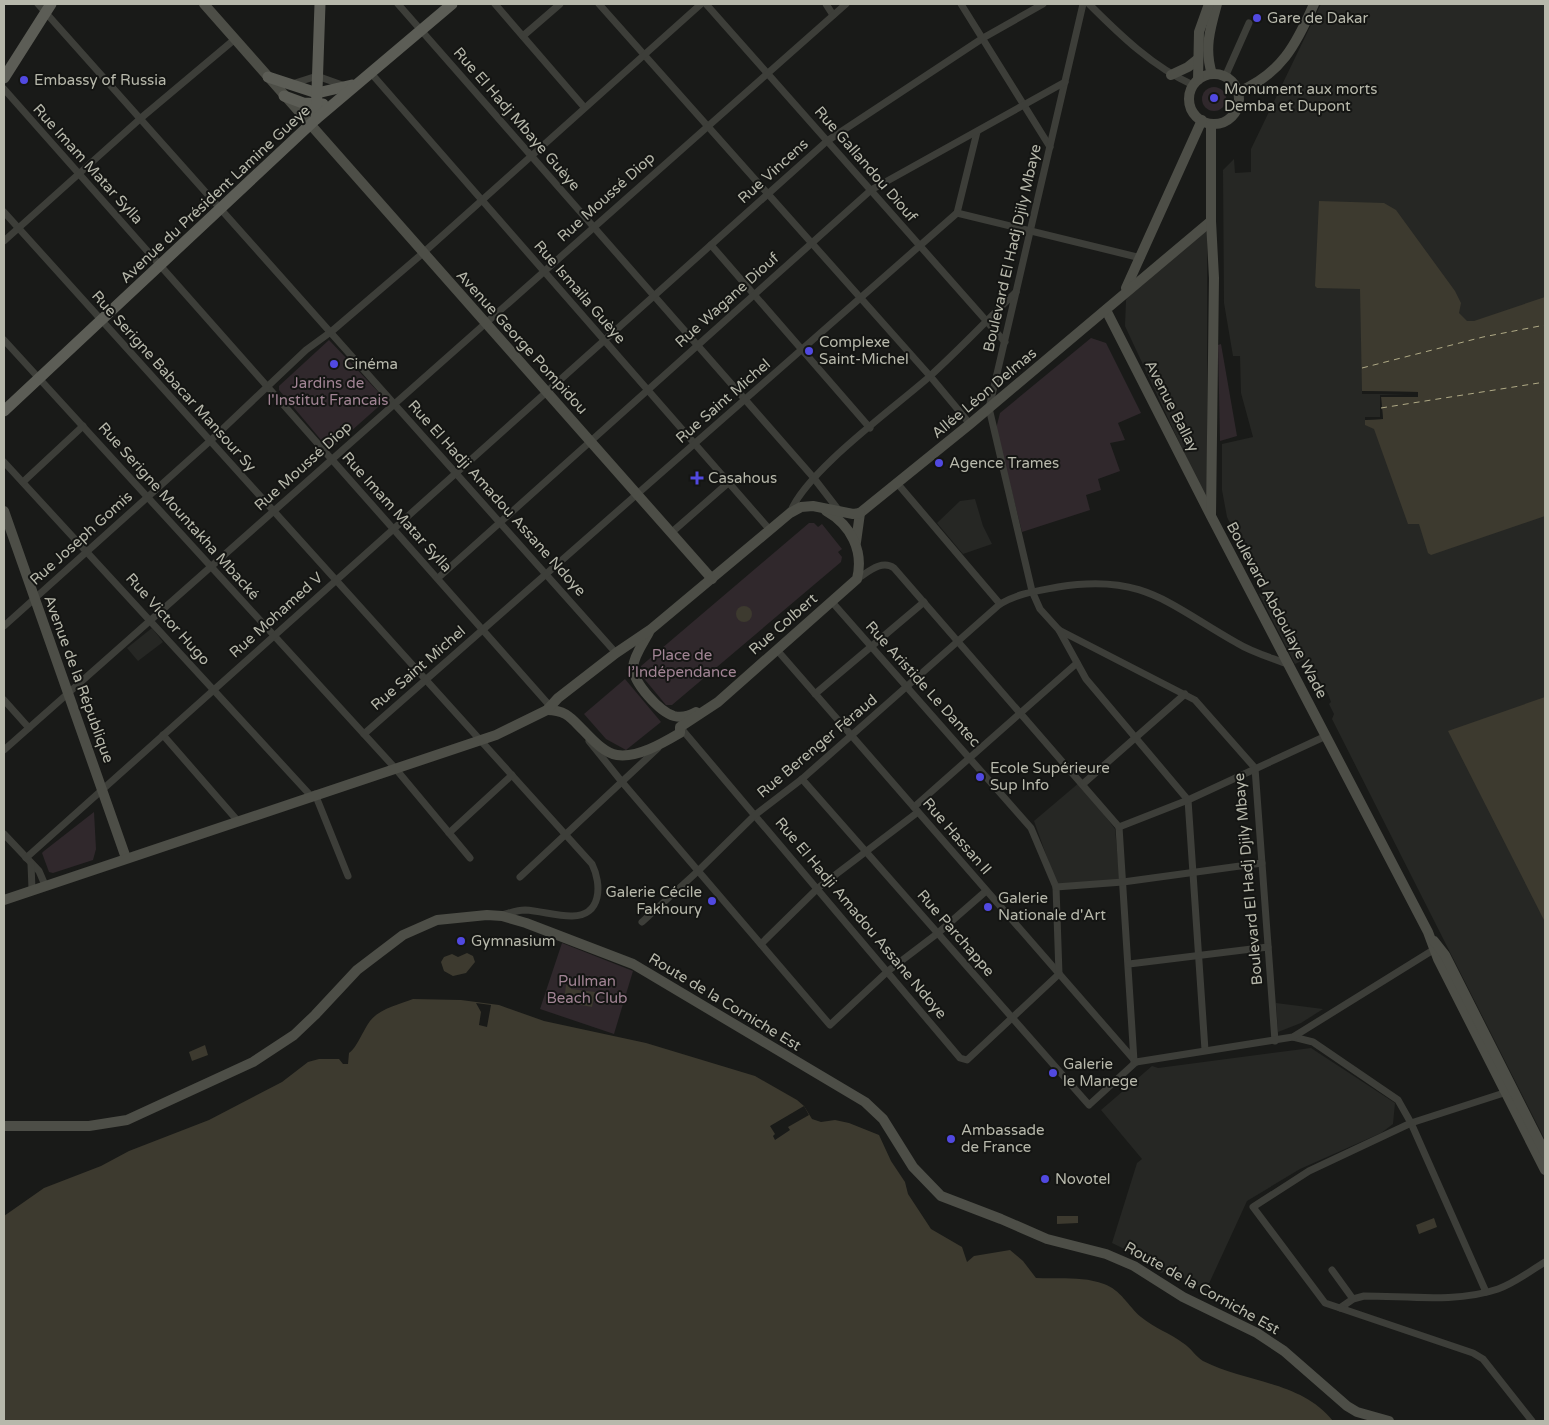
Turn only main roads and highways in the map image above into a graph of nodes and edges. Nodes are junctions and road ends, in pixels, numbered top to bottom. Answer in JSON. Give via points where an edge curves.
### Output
{"nodes":[{"id":1,"x":320,"y":4,"type":"edge"},
{"id":2,"x":452,"y":4,"type":"edge"},
{"id":3,"x":45,"y":7,"type":"edge"},
{"id":4,"x":268,"y":77,"type":"road end"},
{"id":5,"x":4,"y":78,"type":"edge"},
{"id":6,"x":351,"y":85,"type":"junction"},
{"id":7,"x":284,"y":96,"type":"road end"},
{"id":8,"x":317,"y":99,"type":"junction"},
{"id":9,"x":337,"y":101,"type":"junction"},
{"id":10,"x":313,"y":122,"type":"junction"},
{"id":11,"x":4,"y":411,"type":"edge"}],
"edges":[{"from":1,"to":8,"type":"main road"},
{"from":2,"to":6,"type":"main road","name":"Avenue du Président Lamine Gueye"},
{"from":3,"to":5,"type":"main road"},
{"from":4,"to":8,"type":"main road","via":[[292,85]]},
{"from":6,"to":8,"type":"main road"},
{"from":6,"to":9,"type":"main road","name":"Avenue du Président Lamine Gueye"},
{"from":7,"to":8,"type":"main road","via":[[303,103]]},
{"from":8,"to":9,"type":"main road"},
{"from":8,"to":10,"type":"main road"},
{"from":9,"to":10,"type":"main road","name":"Avenue du Président Lamine Gueye"},
{"from":10,"to":11,"type":"main road","name":"Avenue du Président Lamine Gueye"}]}
